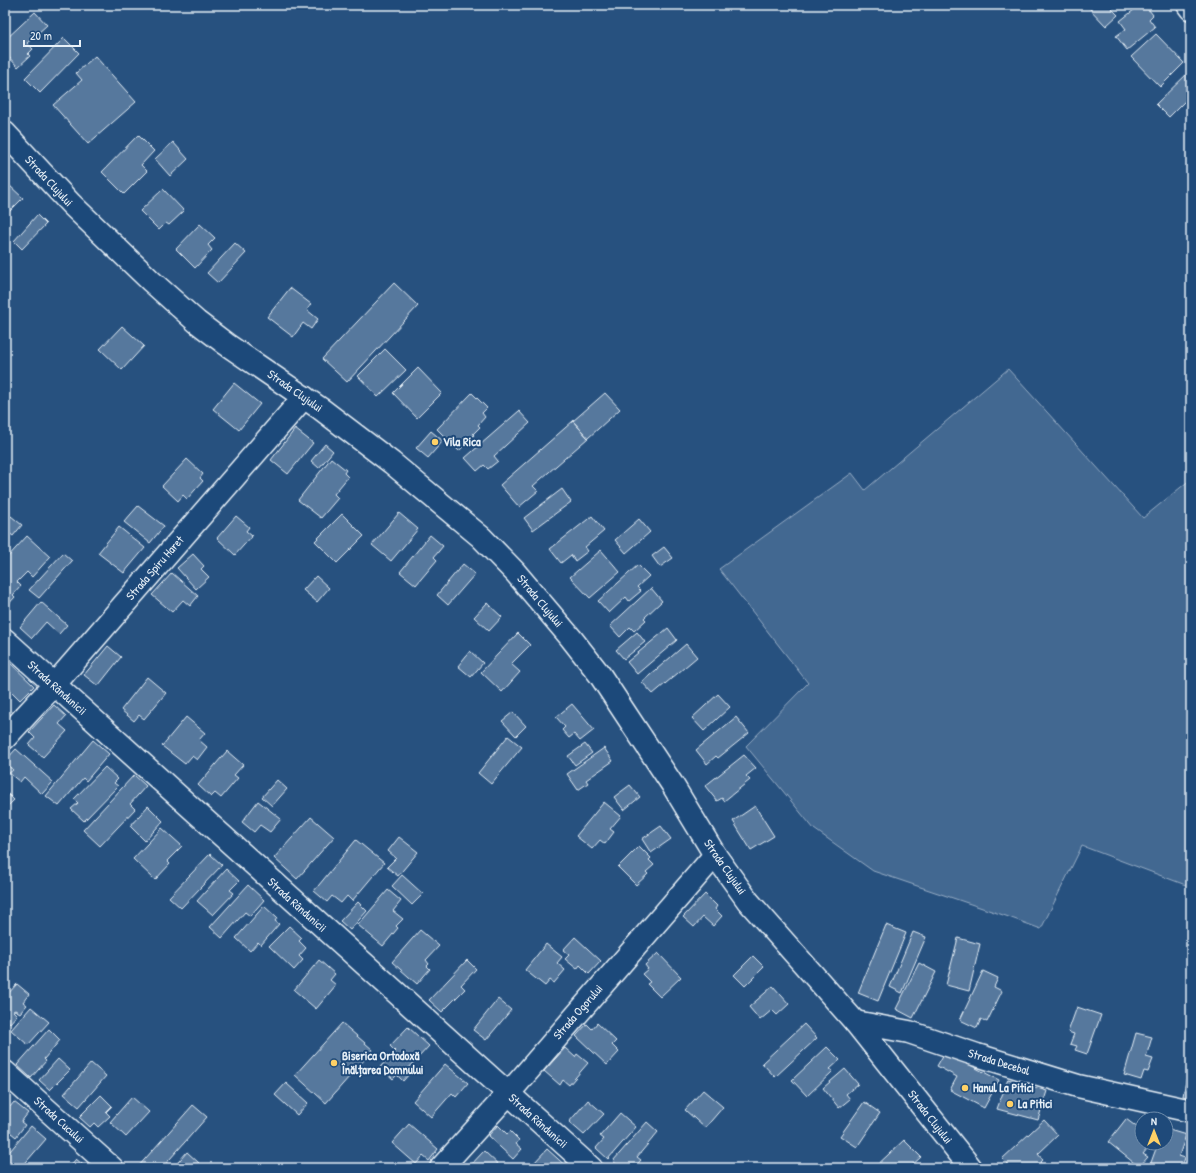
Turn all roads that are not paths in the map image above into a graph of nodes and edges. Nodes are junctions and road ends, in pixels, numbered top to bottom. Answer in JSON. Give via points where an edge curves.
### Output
{"nodes":[{"id":1,"x":1188,"y":5,"type":"edge"},
{"id":2,"x":1191,"y":9,"type":"edge"},
{"id":3,"x":5,"y":133,"type":"edge"},
{"id":4,"x":304,"y":397,"type":"junction"},
{"id":5,"x":5,"y":640,"type":"edge"},
{"id":6,"x":54,"y":685,"type":"junction"},
{"id":7,"x":5,"y":738,"type":"edge"},
{"id":8,"x":715,"y":855,"type":"junction"},
{"id":9,"x":855,"y":1022,"type":"junction"},
{"id":10,"x":5,"y":1072,"type":"edge"},
{"id":11,"x":508,"y":1094,"type":"junction"},
{"id":12,"x":1191,"y":1111,"type":"edge"},
{"id":13,"x":112,"y":1168,"type":"edge"},
{"id":14,"x":440,"y":1168,"type":"edge"},
{"id":15,"x":591,"y":1168,"type":"edge"},
{"id":16,"x":971,"y":1168,"type":"edge"}],
"edges":[{"from":1,"to":2,"type":"street"},
{"from":3,"to":4,"type":"street","name":"Strada Clujului","via":[[71,204],[197,322]]},
{"from":4,"to":6,"type":"street","name":"Strada Spiru Haret"},
{"from":4,"to":8,"type":"street","name":"Strada Clujului","via":[[433,496],[515,572],[600,675]]},
{"from":5,"to":6,"type":"street","name":"Strada Rândunicii"},
{"from":6,"to":7,"type":"street","name":"Strada Spiru Haret"},
{"from":6,"to":11,"type":"street","name":"Strada Rândunicii"},
{"from":8,"to":9,"type":"street","name":"Strada Clujului","via":[[748,900]]},
{"from":8,"to":11,"type":"street","name":"Strada Ogorului"},
{"from":9,"to":12,"type":"street","name":"Strada Decebal","via":[[909,1032],[977,1056],[1078,1086]]},
{"from":9,"to":16,"type":"street","name":"Strada Clujului"},
{"from":10,"to":13,"type":"street","name":"Strada Cucului"},
{"from":11,"to":14,"type":"street","name":"Strada Ogorului"},
{"from":11,"to":15,"type":"street","name":"Strada Rândunicii"}]}
